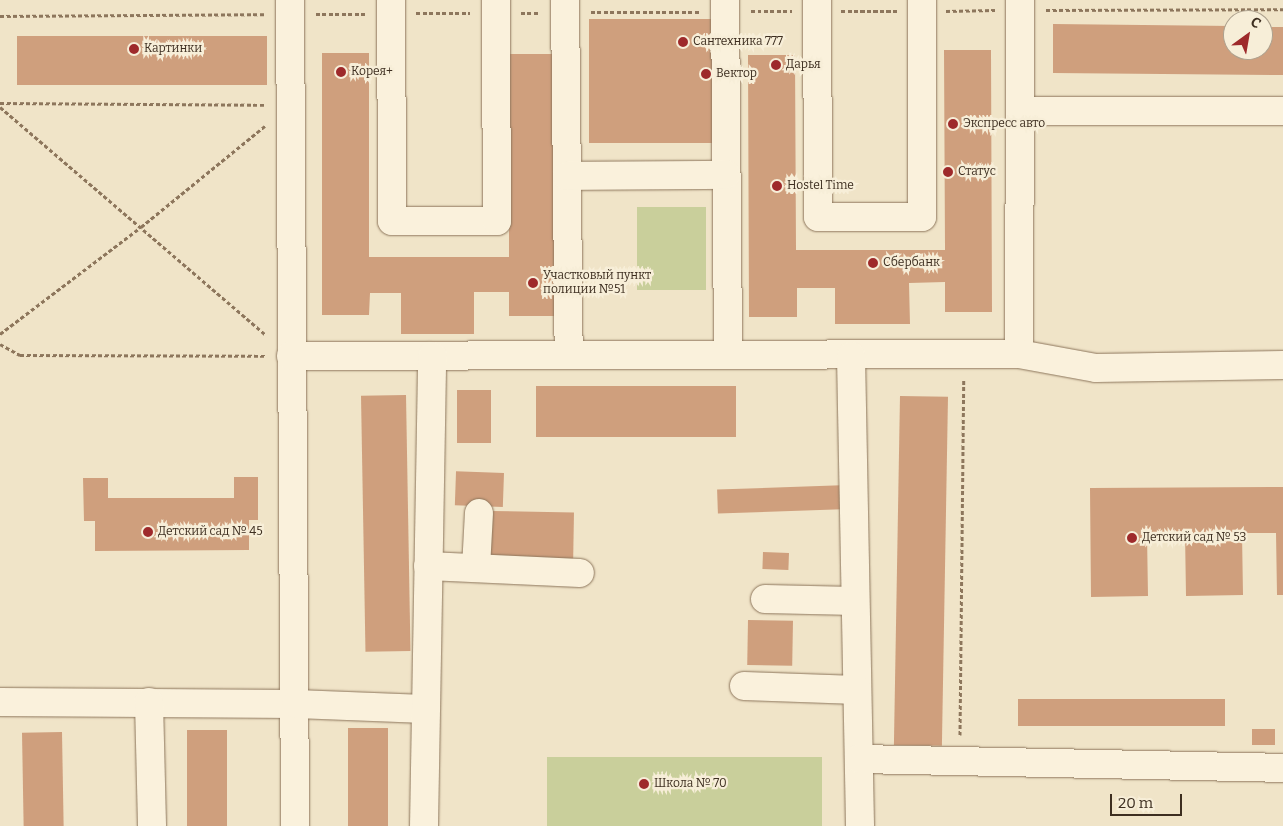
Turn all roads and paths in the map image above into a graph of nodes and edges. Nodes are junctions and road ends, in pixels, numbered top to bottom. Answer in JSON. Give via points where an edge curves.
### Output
{"nodes":[{"id":1,"x":922,"y":5,"type":"edge"},
{"id":2,"x":1020,"y":5,"type":"edge"},
{"id":3,"x":496,"y":6,"type":"edge"},
{"id":4,"x":565,"y":6,"type":"edge"},
{"id":5,"x":725,"y":6,"type":"edge"},
{"id":6,"x":817,"y":6,"type":"edge"},
{"id":7,"x":290,"y":7,"type":"edge"},
{"id":8,"x":391,"y":7,"type":"edge"},
{"id":9,"x":1283,"y":9,"type":"edge"},
{"id":10,"x":0,"y":16,"type":"edge"},
{"id":11,"x":0,"y":105,"type":"edge"},
{"id":12,"x":290,"y":105,"type":"junction"},
{"id":13,"x":1020,"y":111,"type":"junction"},
{"id":14,"x":1283,"y":111,"type":"edge"},
{"id":15,"x":726,"y":175,"type":"junction"},
{"id":16,"x":567,"y":176,"type":"junction"},
{"id":17,"x":141,"y":227,"type":"junction"},
{"id":18,"x":0,"y":334,"type":"edge"},
{"id":19,"x":0,"y":344,"type":"edge"},
{"id":20,"x":569,"y":354,"type":"junction"},
{"id":21,"x":1019,"y":354,"type":"junction"},
{"id":22,"x":728,"y":355,"type":"junction"},
{"id":23,"x":965,"y":355,"type":"junction"},
{"id":24,"x":291,"y":356,"type":"junction"},
{"id":25,"x":432,"y":356,"type":"junction"},
{"id":26,"x":850,"y":356,"type":"junction"},
{"id":27,"x":1283,"y":365,"type":"edge"},
{"id":28,"x":479,"y":513,"type":"dead end"},
{"id":29,"x":428,"y":566,"type":"junction"},
{"id":30,"x":476,"y":568,"type":"junction"},
{"id":31,"x":580,"y":573,"type":"dead end"},
{"id":32,"x":764,"y":600,"type":"dead end"},
{"id":33,"x":855,"y":602,"type":"junction"},
{"id":34,"x":744,"y":686,"type":"dead end"},
{"id":35,"x":857,"y":690,"type":"junction"},
{"id":36,"x":0,"y":702,"type":"edge"},
{"id":37,"x":148,"y":702,"type":"junction"},
{"id":38,"x":296,"y":704,"type":"junction"},
{"id":39,"x":425,"y":709,"type":"junction"},
{"id":40,"x":859,"y":759,"type":"junction"},
{"id":41,"x":960,"y":761,"type":"junction"},
{"id":42,"x":1283,"y":768,"type":"edge"},
{"id":43,"x":152,"y":826,"type":"edge"},
{"id":44,"x":296,"y":826,"type":"edge"},
{"id":45,"x":424,"y":826,"type":"edge"},
{"id":46,"x":860,"y":826,"type":"edge"}],
"edges":[{"from":1,"to":2,"type":"path"},
{"from":1,"to":6,"type":"path"},
{"from":1,"to":6,"type":"lane","via":[[922,217],[818,217]]},
{"from":2,"to":9,"type":"path"},
{"from":2,"to":13,"type":"lane"},
{"from":3,"to":4,"type":"path"},
{"from":3,"to":8,"type":"path"},
{"from":3,"to":8,"type":"lane","via":[[497,221],[392,221]]},
{"from":4,"to":5,"type":"path"},
{"from":4,"to":16,"type":"lane"},
{"from":5,"to":6,"type":"path"},
{"from":5,"to":15,"type":"lane"},
{"from":7,"to":8,"type":"path"},
{"from":7,"to":10,"type":"path"},
{"from":7,"to":12,"type":"lane"},
{"from":11,"to":12,"type":"path"},
{"from":11,"to":17,"type":"path"},
{"from":12,"to":17,"type":"path"},
{"from":12,"to":24,"type":"lane"},
{"from":13,"to":14,"type":"lane"},
{"from":13,"to":21,"type":"lane"},
{"from":15,"to":16,"type":"lane"},
{"from":15,"to":22,"type":"lane"},
{"from":16,"to":20,"type":"lane"},
{"from":17,"to":18,"type":"path"},
{"from":17,"to":24,"type":"path"},
{"from":19,"to":24,"type":"path","via":[[20,355]]},
{"from":20,"to":22,"type":"lane"},
{"from":20,"to":25,"type":"lane"},
{"from":21,"to":23,"type":"lane"},
{"from":21,"to":27,"type":"lane","via":[[1096,368]]},
{"from":22,"to":26,"type":"lane"},
{"from":23,"to":26,"type":"lane"},
{"from":23,"to":41,"type":"path"},
{"from":24,"to":25,"type":"lane"},
{"from":24,"to":38,"type":"lane"},
{"from":25,"to":29,"type":"lane"},
{"from":26,"to":33,"type":"lane"},
{"from":28,"to":30,"type":"lane"},
{"from":29,"to":30,"type":"lane"},
{"from":29,"to":39,"type":"lane"},
{"from":30,"to":31,"type":"lane"},
{"from":32,"to":33,"type":"lane"},
{"from":33,"to":35,"type":"lane"},
{"from":34,"to":35,"type":"lane"},
{"from":35,"to":40,"type":"lane"},
{"from":36,"to":37,"type":"lane"},
{"from":37,"to":38,"type":"lane"},
{"from":37,"to":43,"type":"lane"},
{"from":38,"to":39,"type":"lane"},
{"from":38,"to":44,"type":"lane"},
{"from":39,"to":45,"type":"lane"},
{"from":40,"to":41,"type":"lane"},
{"from":40,"to":46,"type":"lane"},
{"from":41,"to":42,"type":"lane"}]}
